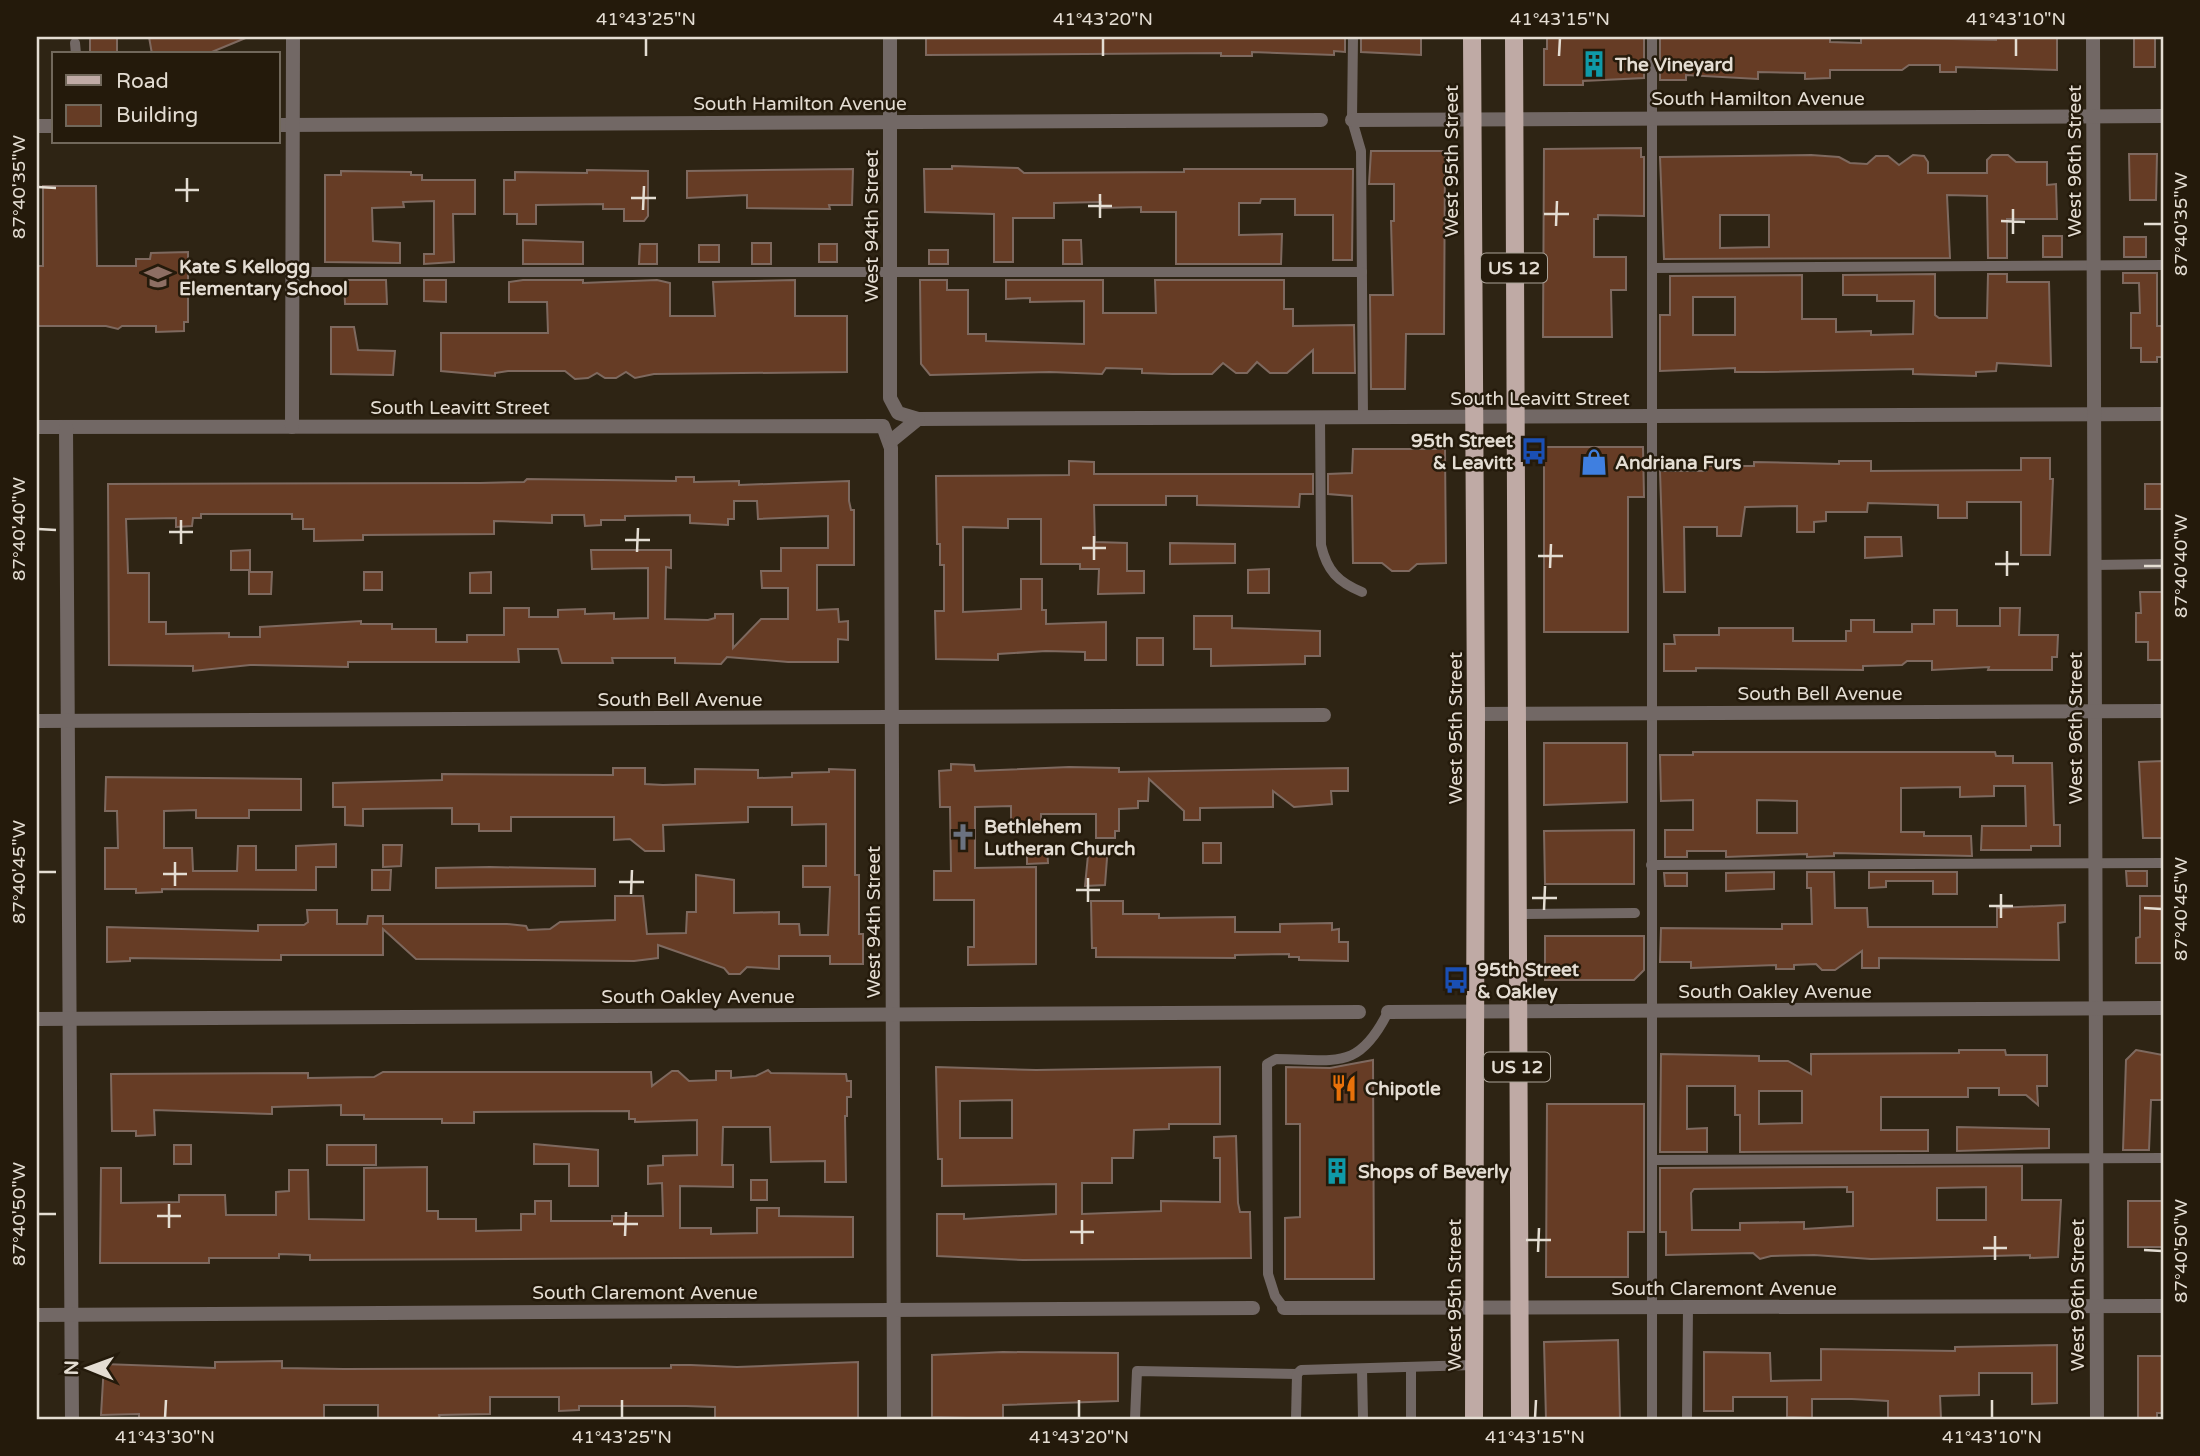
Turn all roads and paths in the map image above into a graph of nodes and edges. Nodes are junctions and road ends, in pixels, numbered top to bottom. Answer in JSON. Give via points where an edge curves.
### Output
{"nodes":[{"id":1,"x":293,"y":37,"type":"edge"},
{"id":2,"x":890,"y":37,"type":"edge"},
{"id":3,"x":1353,"y":37,"type":"edge"},
{"id":4,"x":1472,"y":37,"type":"edge"},
{"id":5,"x":1514,"y":37,"type":"edge"},
{"id":6,"x":1652,"y":37,"type":"edge"},
{"id":7,"x":2093,"y":37,"type":"edge"},
{"id":8,"x":2093,"y":116,"type":"junction"},
{"id":9,"x":2163,"y":116,"type":"edge"},
{"id":10,"x":1652,"y":118,"type":"junction"},
{"id":11,"x":1472,"y":119,"type":"junction"},
{"id":12,"x":1514,"y":119,"type":"junction"},
{"id":13,"x":1321,"y":120,"type":"dead end"},
{"id":14,"x":1352,"y":120,"type":"junction"},
{"id":15,"x":890,"y":122,"type":"junction"},
{"id":16,"x":286,"y":125,"type":"edge"},
{"id":17,"x":2163,"y":265,"type":"edge"},
{"id":18,"x":2093,"y":266,"type":"junction"},
{"id":19,"x":1652,"y":268,"type":"junction"},
{"id":20,"x":293,"y":272,"type":"junction"},
{"id":21,"x":890,"y":272,"type":"junction"},
{"id":22,"x":1362,"y":272,"type":"junction"},
{"id":23,"x":898,"y":413,"type":"joint"},
{"id":24,"x":2163,"y":414,"type":"edge"},
{"id":25,"x":2094,"y":415,"type":"junction"},
{"id":26,"x":1515,"y":417,"type":"junction"},
{"id":27,"x":1651,"y":417,"type":"junction"},
{"id":28,"x":1320,"y":418,"type":"junction"},
{"id":29,"x":1363,"y":418,"type":"junction"},
{"id":30,"x":1474,"y":418,"type":"junction"},
{"id":31,"x":918,"y":419,"type":"junction"},
{"id":32,"x":883,"y":426,"type":"joint"},
{"id":33,"x":37,"y":427,"type":"edge"},
{"id":34,"x":66,"y":427,"type":"junction"},
{"id":35,"x":292,"y":427,"type":"junction"},
{"id":36,"x":891,"y":441,"type":"junction"},
{"id":37,"x":2163,"y":564,"type":"edge"},
{"id":38,"x":2094,"y":565,"type":"junction"},
{"id":39,"x":1362,"y":592,"type":"dead end"},
{"id":40,"x":2094,"y":711,"type":"junction"},
{"id":41,"x":2163,"y":711,"type":"edge"},
{"id":42,"x":1650,"y":713,"type":"junction"},
{"id":43,"x":1476,"y":714,"type":"junction"},
{"id":44,"x":1515,"y":714,"type":"junction"},
{"id":45,"x":1324,"y":715,"type":"dead end"},
{"id":46,"x":892,"y":717,"type":"junction"},
{"id":47,"x":37,"y":721,"type":"edge"},
{"id":48,"x":68,"y":721,"type":"junction"},
{"id":49,"x":2163,"y":863,"type":"edge"},
{"id":50,"x":2095,"y":864,"type":"junction"},
{"id":51,"x":1651,"y":865,"type":"junction"},
{"id":52,"x":1635,"y":913,"type":"dead end"},
{"id":53,"x":1516,"y":914,"type":"junction"},
{"id":54,"x":2095,"y":1009,"type":"junction"},
{"id":55,"x":2163,"y":1009,"type":"edge"},
{"id":56,"x":1652,"y":1011,"type":"junction"},
{"id":57,"x":1359,"y":1012,"type":"dead end"},
{"id":58,"x":1388,"y":1012,"type":"joint"},
{"id":59,"x":1476,"y":1012,"type":"junction"},
{"id":60,"x":1517,"y":1012,"type":"junction"},
{"id":61,"x":893,"y":1014,"type":"junction"},
{"id":62,"x":37,"y":1019,"type":"edge"},
{"id":63,"x":69,"y":1019,"type":"junction"},
{"id":64,"x":2096,"y":1158,"type":"junction"},
{"id":65,"x":2163,"y":1158,"type":"edge"},
{"id":66,"x":1652,"y":1160,"type":"junction"},
{"id":67,"x":2096,"y":1306,"type":"junction"},
{"id":68,"x":2163,"y":1306,"type":"edge"},
{"id":69,"x":1653,"y":1307,"type":"junction"},
{"id":70,"x":1688,"y":1307,"type":"junction"},
{"id":71,"x":1253,"y":1308,"type":"dead end"},
{"id":72,"x":1284,"y":1308,"type":"joint"},
{"id":73,"x":1475,"y":1308,"type":"junction"},
{"id":74,"x":1518,"y":1308,"type":"junction"},
{"id":75,"x":894,"y":1310,"type":"junction"},
{"id":76,"x":37,"y":1315,"type":"edge"},
{"id":77,"x":71,"y":1315,"type":"junction"},
{"id":78,"x":1474,"y":1366,"type":"junction"},
{"id":79,"x":1410,"y":1367,"type":"junction"},
{"id":80,"x":1362,"y":1369,"type":"junction"},
{"id":81,"x":1297,"y":1374,"type":"junction"},
{"id":82,"x":72,"y":1419,"type":"edge"},
{"id":83,"x":894,"y":1419,"type":"edge"},
{"id":84,"x":1135,"y":1419,"type":"edge"},
{"id":85,"x":1296,"y":1419,"type":"edge"},
{"id":86,"x":1363,"y":1419,"type":"edge"},
{"id":87,"x":1411,"y":1419,"type":"edge"},
{"id":88,"x":1474,"y":1419,"type":"edge"},
{"id":89,"x":1520,"y":1419,"type":"edge"},
{"id":90,"x":1652,"y":1419,"type":"edge"},
{"id":91,"x":1687,"y":1419,"type":"edge"},
{"id":92,"x":2097,"y":1419,"type":"edge"}],
"edges":[{"from":1,"to":16,"type":"street"},
{"from":2,"to":15,"type":"street","name":"West 94th Street"},
{"from":3,"to":14,"type":"lane"},
{"from":4,"to":11,"type":"main road","name":"West 95th Street","number":"US 12"},
{"from":5,"to":12,"type":"main road","number":"US 12"},
{"from":6,"to":10,"type":"lane"},
{"from":7,"to":8,"type":"street","name":"West 96th Street"},
{"from":8,"to":9,"type":"street","name":"South Hamilton Avenue"},
{"from":8,"to":10,"type":"street","name":"South Hamilton Avenue"},
{"from":8,"to":18,"type":"street","name":"West 96th Street"},
{"from":10,"to":12,"type":"street","name":"South Hamilton Avenue"},
{"from":10,"to":19,"type":"lane"},
{"from":11,"to":12,"type":"street","name":"South Hamilton Avenue"},
{"from":11,"to":14,"type":"street","name":"South Hamilton Avenue"},
{"from":11,"to":30,"type":"main road","name":"West 95th Street","number":"US 12"},
{"from":12,"to":26,"type":"main road","number":"US 12"},
{"from":13,"to":15,"type":"street","name":"South Hamilton Avenue"},
{"from":14,"to":22,"type":"lane","via":[[1361,151]]},
{"from":15,"to":16,"type":"street","name":"South Hamilton Avenue"},
{"from":15,"to":21,"type":"street","name":"West 94th Street"},
{"from":16,"to":20,"type":"street"},
{"from":17,"to":18,"type":"lane"},
{"from":18,"to":19,"type":"lane"},
{"from":18,"to":25,"type":"street","name":"West 96th Street"},
{"from":19,"to":27,"type":"lane"},
{"from":20,"to":21,"type":"lane"},
{"from":20,"to":35,"type":"street"},
{"from":21,"to":22,"type":"lane"},
{"from":21,"to":23,"type":"street","name":"West 94th Street","via":[[890,398]]},
{"from":22,"to":29,"type":"lane"},
{"from":23,"to":31,"type":"street","name":"South Leavitt Street"},
{"from":24,"to":25,"type":"street","name":"South Leavitt Street"},
{"from":25,"to":27,"type":"street","name":"South Leavitt Street"},
{"from":25,"to":38,"type":"street","name":"West 96th Street"},
{"from":26,"to":27,"type":"street","name":"South Leavitt Street"},
{"from":26,"to":30,"type":"street","name":"South Leavitt Street"},
{"from":26,"to":44,"type":"main road","number":"US 12"},
{"from":27,"to":42,"type":"lane"},
{"from":28,"to":29,"type":"street","name":"South Leavitt Street"},
{"from":28,"to":31,"type":"street","name":"South Leavitt Street"},
{"from":28,"to":39,"type":"lane","via":[[1325,565],[1341,583]]},
{"from":29,"to":30,"type":"street","name":"South Leavitt Street"},
{"from":30,"to":43,"type":"main road","name":"West 95th Street","number":"US 12"},
{"from":31,"to":36,"type":"street"},
{"from":32,"to":35,"type":"street","name":"South Leavitt Street"},
{"from":32,"to":36,"type":"street","name":"West 94th Street"},
{"from":33,"to":34,"type":"street","name":"South Leavitt Street"},
{"from":34,"to":35,"type":"street","name":"South Leavitt Street"},
{"from":34,"to":48,"type":"street"},
{"from":36,"to":46,"type":"street","name":"West 94th Street"},
{"from":37,"to":38,"type":"lane"},
{"from":38,"to":40,"type":"street","name":"West 96th Street"},
{"from":40,"to":41,"type":"street","name":"South Bell Avenue"},
{"from":40,"to":42,"type":"street","name":"South Bell Avenue"},
{"from":40,"to":50,"type":"street","name":"West 96th Street"},
{"from":42,"to":44,"type":"street","name":"South Bell Avenue"},
{"from":42,"to":51,"type":"lane"},
{"from":43,"to":44,"type":"street","name":"South Bell Avenue"},
{"from":43,"to":59,"type":"main road","name":"West 95th Street","number":"US 12"},
{"from":44,"to":53,"type":"main road","number":"US 12"},
{"from":45,"to":46,"type":"street","name":"South Bell Avenue"},
{"from":46,"to":48,"type":"street","name":"South Bell Avenue"},
{"from":46,"to":61,"type":"street","name":"West 94th Street"},
{"from":47,"to":48,"type":"street","name":"South Bell Avenue"},
{"from":48,"to":63,"type":"street"},
{"from":49,"to":50,"type":"lane"},
{"from":50,"to":51,"type":"lane"},
{"from":50,"to":54,"type":"street","name":"West 96th Street"},
{"from":51,"to":56,"type":"lane"},
{"from":52,"to":53,"type":"lane"},
{"from":53,"to":60,"type":"main road","number":"US 12"},
{"from":54,"to":55,"type":"street","name":"South Oakley Avenue"},
{"from":54,"to":56,"type":"street","name":"South Oakley Avenue"},
{"from":54,"to":64,"type":"street","name":"West 96th Street"},
{"from":56,"to":60,"type":"street","name":"South Oakley Avenue"},
{"from":56,"to":66,"type":"lane"},
{"from":57,"to":61,"type":"street","name":"South Oakley Avenue"},
{"from":58,"to":59,"type":"street","name":"South Oakley Avenue"},
{"from":58,"to":72,"type":"lane","via":[[1370,1044],[1358,1053],[1267,1063],[1268,1274]]},
{"from":59,"to":60,"type":"street","name":"South Oakley Avenue"},
{"from":59,"to":73,"type":"main road","name":"West 95th Street","number":"US 12"},
{"from":60,"to":74,"type":"main road","number":"US 12"},
{"from":61,"to":63,"type":"street","name":"South Oakley Avenue"},
{"from":61,"to":75,"type":"street","name":"West 94th Street"},
{"from":62,"to":63,"type":"street","name":"South Oakley Avenue"},
{"from":63,"to":77,"type":"street"},
{"from":64,"to":65,"type":"lane"},
{"from":64,"to":66,"type":"lane"},
{"from":64,"to":67,"type":"street","name":"West 96th Street"},
{"from":66,"to":69,"type":"lane"},
{"from":67,"to":68,"type":"street","name":"South Claremont Avenue"},
{"from":67,"to":70,"type":"street","name":"South Claremont Avenue"},
{"from":67,"to":92,"type":"street","name":"West 96th Street"},
{"from":69,"to":70,"type":"street","name":"South Claremont Avenue"},
{"from":69,"to":74,"type":"street","name":"South Claremont Avenue"},
{"from":69,"to":90,"type":"lane"},
{"from":70,"to":91,"type":"lane"},
{"from":71,"to":75,"type":"street","name":"South Claremont Avenue"},
{"from":72,"to":73,"type":"street","name":"South Claremont Avenue"},
{"from":73,"to":74,"type":"street","name":"South Claremont Avenue"},
{"from":73,"to":78,"type":"main road","name":"West 95th Street","number":"US 12"},
{"from":74,"to":89,"type":"main road","number":"US 12"},
{"from":75,"to":77,"type":"street","name":"South Claremont Avenue"},
{"from":75,"to":83,"type":"street","name":"West 94th Street"},
{"from":76,"to":77,"type":"street","name":"South Claremont Avenue"},
{"from":77,"to":82,"type":"street"},
{"from":78,"to":79,"type":"lane"},
{"from":78,"to":88,"type":"main road","name":"West 95th Street","number":"US 12"},
{"from":79,"to":80,"type":"lane"},
{"from":79,"to":87,"type":"lane"},
{"from":80,"to":81,"type":"lane","via":[[1301,1370]]},
{"from":80,"to":86,"type":"lane"},
{"from":81,"to":84,"type":"lane","via":[[1136,1371]]},
{"from":81,"to":85,"type":"lane"}]}
